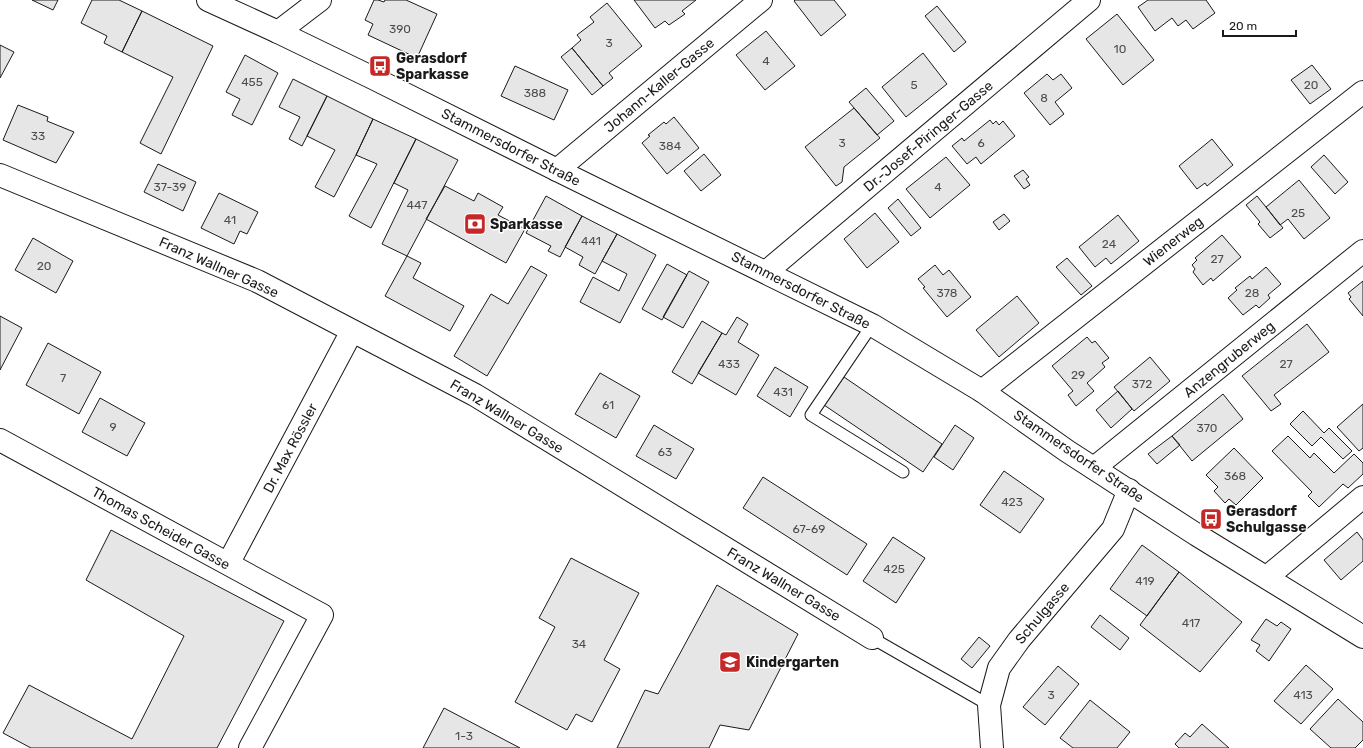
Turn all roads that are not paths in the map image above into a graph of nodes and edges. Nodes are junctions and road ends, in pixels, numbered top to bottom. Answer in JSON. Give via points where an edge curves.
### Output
{"nodes":[{"id":1,"x":208,"y":0,"type":"edge"},
{"id":2,"x":320,"y":0,"type":"edge"},
{"id":3,"x":761,"y":0,"type":"edge"},
{"id":4,"x":1089,"y":0,"type":"edge"},
{"id":5,"x":278,"y":32,"type":"junction"},
{"id":6,"x":1363,"y":92,"type":"edge"},
{"id":7,"x":557,"y":170,"type":"junction"},
{"id":8,"x":0,"y":175,"type":"edge"},
{"id":9,"x":1363,"y":251,"type":"edge"},
{"id":10,"x":766,"y":272,"type":"junction"},
{"id":11,"x":872,"y":325,"type":"junction"},
{"id":12,"x":352,"y":331,"type":"junction"},
{"id":13,"x":982,"y":390,"type":"junction"},
{"id":14,"x":0,"y":440,"type":"edge"},
{"id":15,"x":1094,"y":468,"type":"junction"},
{"id":16,"x":903,"y":472,"type":"dead end"},
{"id":17,"x":1129,"y":490,"type":"junction"},
{"id":18,"x":1363,"y":497,"type":"edge"},
{"id":19,"x":228,"y":564,"type":"junction"},
{"id":20,"x":1267,"y":577,"type":"junction"},
{"id":21,"x":1363,"y":637,"type":"edge"},
{"id":22,"x":872,"y":638,"type":"joint"},
{"id":23,"x":989,"y":705,"type":"junction"},
{"id":24,"x":250,"y":748,"type":"edge"},
{"id":25,"x":992,"y":748,"type":"edge"}],
"edges":[{"from":1,"to":5,"type":"street","name":"Stammersdorfer Straße"},
{"from":2,"to":5,"type":"street"},
{"from":3,"to":7,"type":"street","name":"Johann-Kaller-Gasse"},
{"from":4,"to":10,"type":"street","name":"Dr.-Josef-Piringer-Gasse"},
{"from":5,"to":7,"type":"street","name":"Stammersdorfer Straße"},
{"from":6,"to":13,"type":"street","name":"Wienerweg"},
{"from":7,"to":10,"type":"street","name":"Stammersdorfer Straße"},
{"from":8,"to":12,"type":"street","name":"Franz Wallner Gasse","via":[[257,282]]},
{"from":9,"to":15,"type":"street","name":"Anzengruberweg"},
{"from":10,"to":11,"type":"street","name":"Stammersdorfer Straße"},
{"from":11,"to":13,"type":"street","name":"Stammersdorfer Straße"},
{"from":11,"to":16,"type":"lane","via":[[811,415]]},
{"from":12,"to":19,"type":"street","name":"Dr. Max Rössler"},
{"from":12,"to":22,"type":"street","name":"Franz Wallner Gasse","via":[[475,395]]},
{"from":13,"to":15,"type":"street","name":"Stammersdorfer Straße"},
{"from":14,"to":19,"type":"street","name":"Thomas Scheider Gasse"},
{"from":15,"to":17,"type":"street","name":"Stammersdorfer Straße"},
{"from":17,"to":20,"type":"street","name":"Stammersdorfer Straße"},
{"from":17,"to":23,"type":"street","name":"Schulgasse","via":[[1113,529],[1019,640],[999,668]]},
{"from":18,"to":20,"type":"street"},
{"from":19,"to":24,"type":"street","name":"Thomas Scheider Gasse","via":[[322,615]]},
{"from":20,"to":21,"type":"street","name":"Stammersdorfer Straße"},
{"from":22,"to":23,"type":"lane","name":"Franz Wallner Gasse"},
{"from":23,"to":25,"type":"street","name":"Schulgasse"}]}
